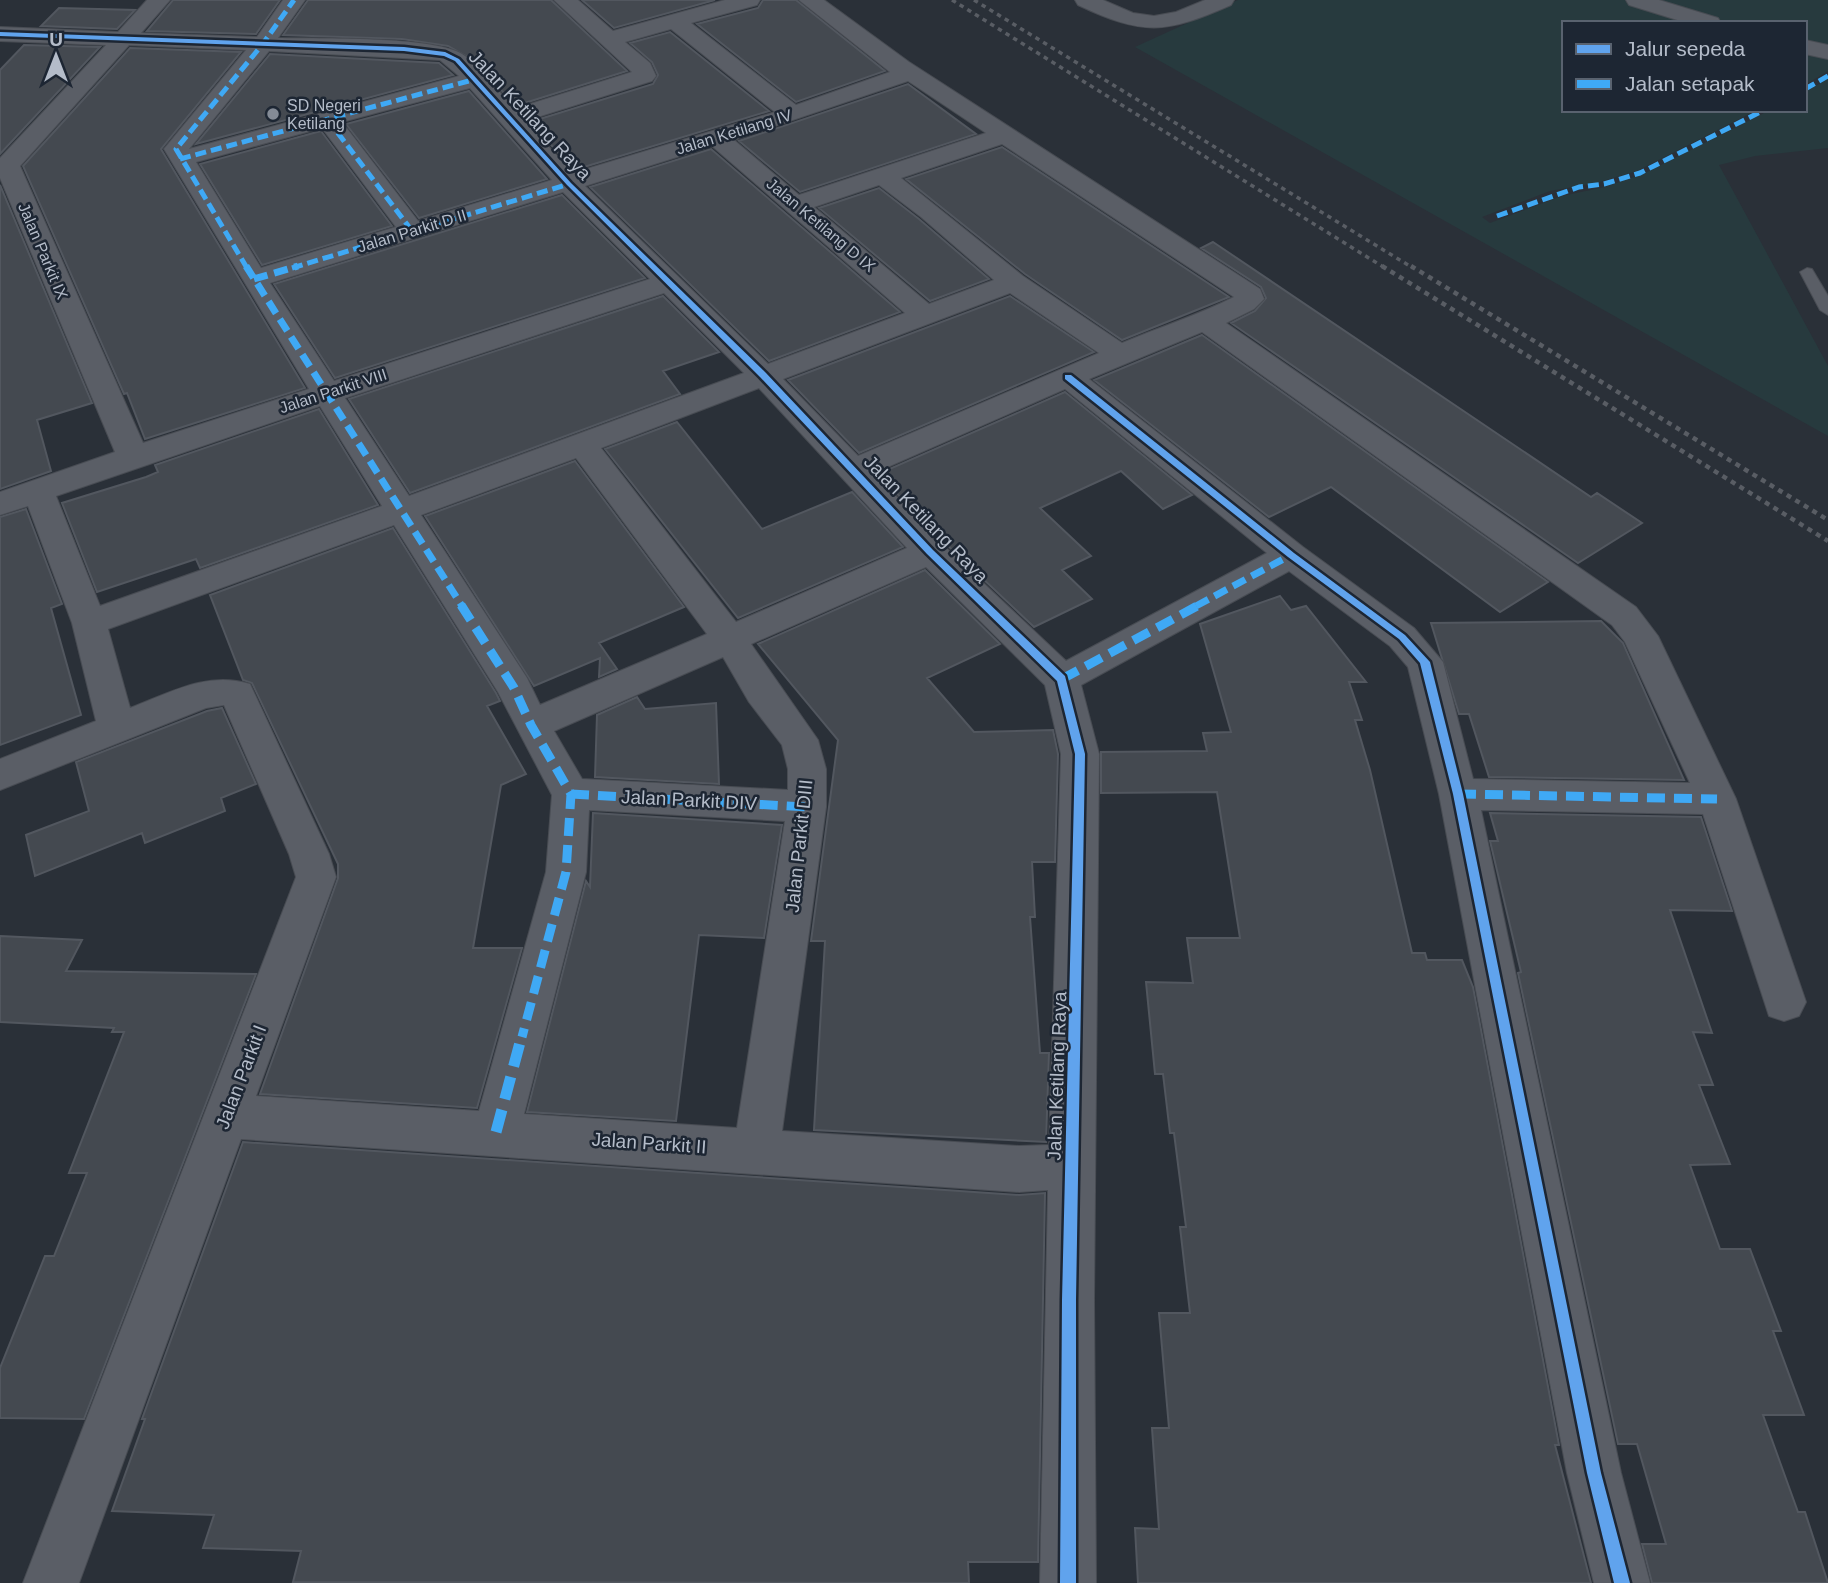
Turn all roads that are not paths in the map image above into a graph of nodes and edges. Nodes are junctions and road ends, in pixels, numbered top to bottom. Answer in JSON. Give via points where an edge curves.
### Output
{"nodes":[{"id":1,"x":159,"y":0,"type":"edge"},
{"id":2,"x":294,"y":0,"type":"edge"},
{"id":3,"x":565,"y":0,"type":"edge"},
{"id":4,"x":750,"y":0,"type":"edge"},
{"id":5,"x":810,"y":0,"type":"edge"},
{"id":6,"x":1086,"y":0,"type":"edge"},
{"id":7,"x":1223,"y":0,"type":"edge"},
{"id":8,"x":1637,"y":0,"type":"edge"},
{"id":9,"x":723,"y":3,"type":"edge"},
{"id":10,"x":675,"y":21,"type":"junction"},
{"id":11,"x":1704,"y":21,"type":"edge"},
{"id":12,"x":0,"y":34,"type":"edge"},
{"id":13,"x":125,"y":38,"type":"junction"},
{"id":14,"x":610,"y":38,"type":"junction"},
{"id":15,"x":262,"y":45,"type":"junction"},
{"id":16,"x":1807,"y":47,"type":"edge"},
{"id":17,"x":1828,"y":52,"type":"edge"},
{"id":18,"x":900,"y":73,"type":"junction"},
{"id":19,"x":476,"y":79,"type":"junction"},
{"id":20,"x":793,"y":114,"type":"junction"},
{"id":21,"x":509,"y":118,"type":"junction"},
{"id":22,"x":328,"y":120,"type":"junction"},
{"id":23,"x":1008,"y":134,"type":"junction"},
{"id":24,"x":716,"y":137,"type":"junction"},
{"id":25,"x":180,"y":159,"type":"junction"},
{"id":26,"x":881,"y":175,"type":"junction"},
{"id":27,"x":569,"y":184,"type":"junction"},
{"id":28,"x":797,"y":204,"type":"junction"},
{"id":29,"x":412,"y":231,"type":"junction"},
{"id":30,"x":1828,"y":273,"type":"edge"},
{"id":31,"x":254,"y":279,"type":"junction"},
{"id":32,"x":1013,"y":282,"type":"junction"},
{"id":33,"x":667,"y":283,"type":"junction"},
{"id":34,"x":1828,"y":310,"type":"edge"},
{"id":35,"x":924,"y":314,"type":"junction"},
{"id":36,"x":1203,"y":323,"type":"junction"},
{"id":37,"x":1118,"y":354,"type":"junction"},
{"id":38,"x":763,"y":374,"type":"junction"},
{"id":39,"x":1068,"y":377,"type":"junction"},
{"id":40,"x":328,"y":393,"type":"junction"},
{"id":41,"x":581,"y":443,"type":"junction"},
{"id":42,"x":132,"y":457,"type":"junction"},
{"id":43,"x":854,"y":470,"type":"junction"},
{"id":44,"x":38,"y":491,"type":"junction"},
{"id":45,"x":0,"y":504,"type":"edge"},
{"id":46,"x":401,"y":511,"type":"junction"},
{"id":47,"x":930,"y":552,"type":"junction"},
{"id":48,"x":1291,"y":555,"type":"junction"},
{"id":49,"x":89,"y":623,"type":"junction"},
{"id":50,"x":729,"y":637,"type":"junction"},
{"id":51,"x":1062,"y":679,"type":"junction"},
{"id":52,"x":531,"y":725,"type":"junction"},
{"id":53,"x":117,"y":730,"type":"junction"},
{"id":54,"x":0,"y":775,"type":"edge"},
{"id":55,"x":571,"y":794,"type":"junction"},
{"id":56,"x":1458,"y":794,"type":"junction"},
{"id":57,"x":1717,"y":799,"type":"junction"},
{"id":58,"x":807,"y":807,"type":"junction"},
{"id":59,"x":1784,"y":1002,"type":"dead end"},
{"id":60,"x":226,"y":1116,"type":"junction"},
{"id":61,"x":496,"y":1132,"type":"junction"},
{"id":62,"x":756,"y":1151,"type":"junction"},
{"id":63,"x":1072,"y":1167,"type":"junction"},
{"id":64,"x":51,"y":1583,"type":"edge"},
{"id":65,"x":1068,"y":1583,"type":"edge"},
{"id":66,"x":1622,"y":1583,"type":"edge"}],
"edges":[{"from":1,"to":13,"type":"street"},
{"from":2,"to":15,"type":"street"},
{"from":3,"to":14,"type":"street"},
{"from":4,"to":9,"type":"street"},
{"from":5,"to":18,"type":"street"},
{"from":6,"to":7,"type":"street","via":[[1131,21],[1165,23]]},
{"from":8,"to":11,"type":"street"},
{"from":9,"to":10,"type":"street"},
{"from":10,"to":14,"type":"street"},
{"from":10,"to":20,"type":"street"},
{"from":12,"to":13,"type":"street","name":"Jalan Ketilang Raya"},
{"from":13,"to":15,"type":"street","name":"Jalan Ketilang Raya"},
{"from":13,"to":42,"type":"street","name":"Jalan Parkit IX","via":[[7,165]]},
{"from":14,"to":21,"type":"street","via":[[642,68],[644,76]]},
{"from":15,"to":19,"type":"street","name":"Jalan Ketilang Raya","via":[[429,51],[457,60]]},
{"from":15,"to":25,"type":"street","via":[[181,138],[176,149]]},
{"from":16,"to":17,"type":"street"},
{"from":18,"to":20,"type":"street","name":"Jalan Ketilang IV"},
{"from":18,"to":23,"type":"street"},
{"from":19,"to":21,"type":"street","name":"Jalan Ketilang Raya"},
{"from":19,"to":22,"type":"street"},
{"from":20,"to":24,"type":"street","name":"Jalan Ketilang IV"},
{"from":21,"to":27,"type":"street","name":"Jalan Ketilang Raya"},
{"from":22,"to":25,"type":"street"},
{"from":22,"to":29,"type":"street"},
{"from":23,"to":26,"type":"street"},
{"from":23,"to":36,"type":"street","via":[[1250,295],[1244,303]]},
{"from":24,"to":27,"type":"street","name":"Jalan Ketilang IV"},
{"from":24,"to":28,"type":"street","name":"Jalan Ketilang D IX"},
{"from":25,"to":31,"type":"street","via":[[190,168]]},
{"from":26,"to":28,"type":"street"},
{"from":26,"to":32,"type":"street"},
{"from":27,"to":29,"type":"street","name":"Jalan Parkit D II"},
{"from":27,"to":33,"type":"street","name":"Jalan Ketilang Raya"},
{"from":28,"to":35,"type":"street","name":"Jalan Ketilang D IX"},
{"from":29,"to":31,"type":"street","name":"Jalan Parkit D II"},
{"from":30,"to":34,"type":"lane","via":[[1807,272]]},
{"from":31,"to":40,"type":"street"},
{"from":32,"to":35,"type":"street"},
{"from":32,"to":37,"type":"street"},
{"from":33,"to":38,"type":"street","name":"Jalan Ketilang Raya"},
{"from":33,"to":40,"type":"street","name":"Jalan Parkit VIII"},
{"from":35,"to":38,"type":"street"},
{"from":36,"to":37,"type":"street"},
{"from":36,"to":57,"type":"street","via":[[1624,616],[1640,636]]},
{"from":37,"to":39,"type":"street"},
{"from":38,"to":41,"type":"street"},
{"from":38,"to":43,"type":"street","name":"Jalan Ketilang Raya"},
{"from":39,"to":43,"type":"street"},
{"from":39,"to":48,"type":"street"},
{"from":40,"to":42,"type":"street","name":"Jalan Parkit VIII"},
{"from":40,"to":46,"type":"street"},
{"from":41,"to":46,"type":"street"},
{"from":41,"to":50,"type":"street","name":"Jalan Parkit DIII"},
{"from":42,"to":44,"type":"street","name":"Jalan Parkit VIII"},
{"from":43,"to":47,"type":"street","name":"Jalan Ketilang Raya"},
{"from":44,"to":45,"type":"street","name":"Jalan Parkit VIII"},
{"from":44,"to":49,"type":"street"},
{"from":46,"to":49,"type":"street"},
{"from":46,"to":52,"type":"street","via":[[514,688]]},
{"from":47,"to":50,"type":"street"},
{"from":47,"to":51,"type":"street","name":"Jalan Ketilang Raya"},
{"from":48,"to":51,"type":"street"},
{"from":48,"to":56,"type":"street","via":[[1402,637],[1424,662]]},
{"from":49,"to":53,"type":"street"},
{"from":50,"to":52,"type":"street"},
{"from":50,"to":58,"type":"street","name":"Jalan Parkit DIII","via":[[762,692],[799,740],[807,769]]},
{"from":51,"to":63,"type":"street","name":"Jalan Ketilang Raya","via":[[1080,754]]},
{"from":52,"to":55,"type":"street"},
{"from":53,"to":54,"type":"street"},
{"from":53,"to":60,"type":"street","name":"Jalan Parkit I","via":[[199,696],[221,691],[237,694],[316,877]]},
{"from":55,"to":58,"type":"street","name":"Jalan Parkit DIV"},
{"from":55,"to":61,"type":"street","via":[[566,872]]},
{"from":56,"to":57,"type":"street"},
{"from":56,"to":66,"type":"street","via":[[1591,1460]]},
{"from":57,"to":59,"type":"street"},
{"from":58,"to":62,"type":"street","name":"Jalan Parkit DIII"},
{"from":60,"to":61,"type":"street","name":"Jalan Parkit II"},
{"from":60,"to":64,"type":"street","name":"Jalan Parkit I"},
{"from":61,"to":62,"type":"street","name":"Jalan Parkit II"},
{"from":62,"to":63,"type":"street","name":"Jalan Parkit II","via":[[1019,1170]]},
{"from":63,"to":65,"type":"street","name":"Jalan Ketilang Raya"}]}
